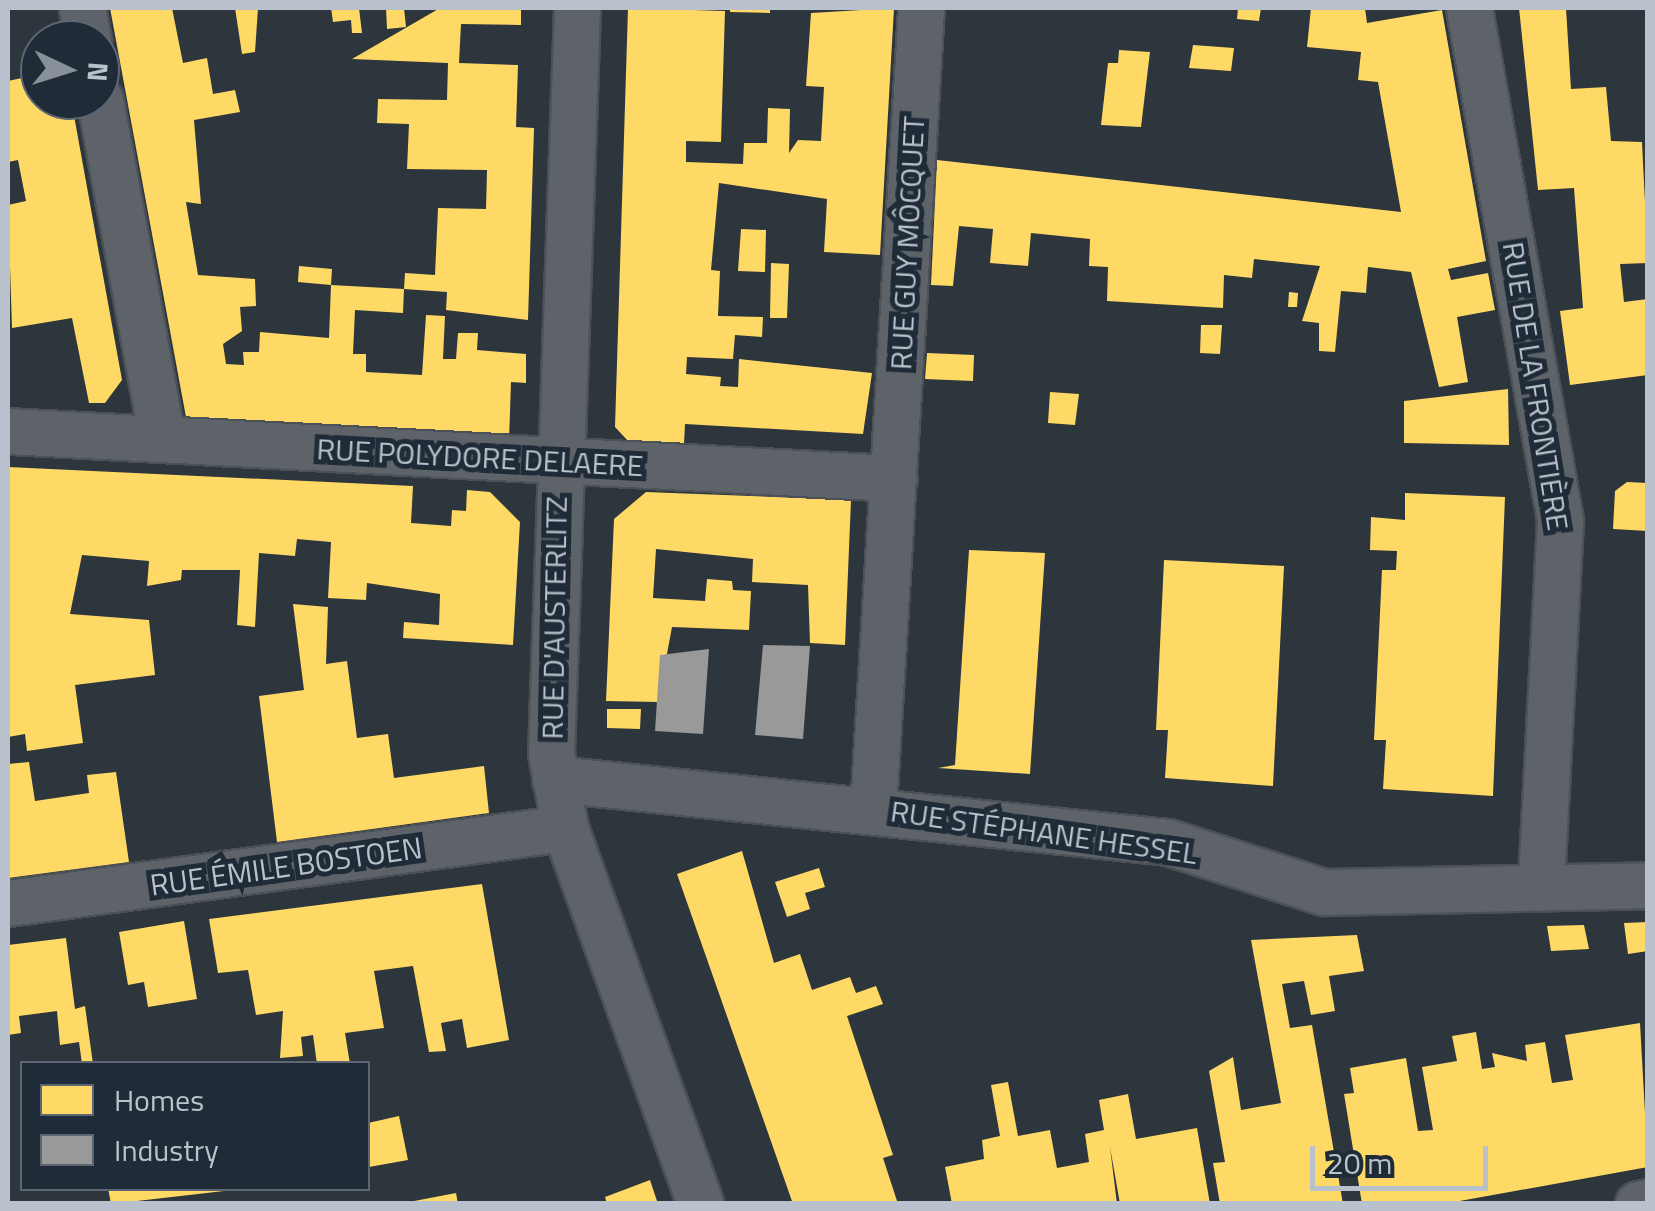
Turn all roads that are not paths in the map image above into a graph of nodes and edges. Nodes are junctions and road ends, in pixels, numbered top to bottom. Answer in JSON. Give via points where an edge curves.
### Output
{"nodes":[{"id":1,"x":577,"y":8,"type":"edge"},
{"id":2,"x":920,"y":8,"type":"edge"},
{"id":3,"x":1468,"y":8,"type":"edge"},
{"id":4,"x":104,"y":120,"type":"edge"},
{"id":5,"x":8,"y":431,"type":"edge"},
{"id":6,"x":162,"y":438,"type":"junction"},
{"id":7,"x":558,"y":463,"type":"junction"},
{"id":8,"x":894,"y":478,"type":"junction"},
{"id":9,"x":555,"y":780,"type":"junction"},
{"id":10,"x":872,"y":809,"type":"junction"},
{"id":11,"x":565,"y":828,"type":"junction"},
{"id":12,"x":1648,"y":885,"type":"edge"},
{"id":13,"x":1542,"y":888,"type":"junction"},
{"id":14,"x":8,"y":904,"type":"edge"},
{"id":15,"x":1648,"y":1202,"type":"edge"},
{"id":16,"x":700,"y":1204,"type":"edge"},
{"id":17,"x":1638,"y":1204,"type":"edge"}],
"edges":[{"from":1,"to":7,"type":"street","name":"RUE D'AUSTERLITZ"},
{"from":2,"to":8,"type":"street","name":"RUE GUY MÔCQUET"},
{"from":3,"to":13,"type":"street","name":"RUE DE LA FRONTIÈRE","via":[[1560,520]]},
{"from":4,"to":6,"type":"street"},
{"from":5,"to":6,"type":"street","name":"RUE POLYDORE DELAERE"},
{"from":6,"to":7,"type":"street","name":"RUE POLYDORE DELAERE"},
{"from":7,"to":8,"type":"street","name":"RUE POLYDORE DELAERE"},
{"from":7,"to":9,"type":"street","name":"RUE D'AUSTERLITZ"},
{"from":8,"to":10,"type":"street","name":"RUE GUY MÔCQUET"},
{"from":9,"to":10,"type":"street","name":"RUE STÉPHANE HESSEL"},
{"from":9,"to":11,"type":"street","name":"RUE D'AUSTERLITZ"},
{"from":10,"to":13,"type":"street","name":"RUE STÉPHANE HESSEL","via":[[1168,842],[1324,892]]},
{"from":11,"to":14,"type":"street","name":"RUE ÉMILE BOSTOEN"},
{"from":11,"to":16,"type":"street","name":"RUE D'AUSTERLITZ"},
{"from":12,"to":13,"type":"street","name":"RUE STÉPHANE HESSEL"},
{"from":15,"to":17,"type":"street"}]}
